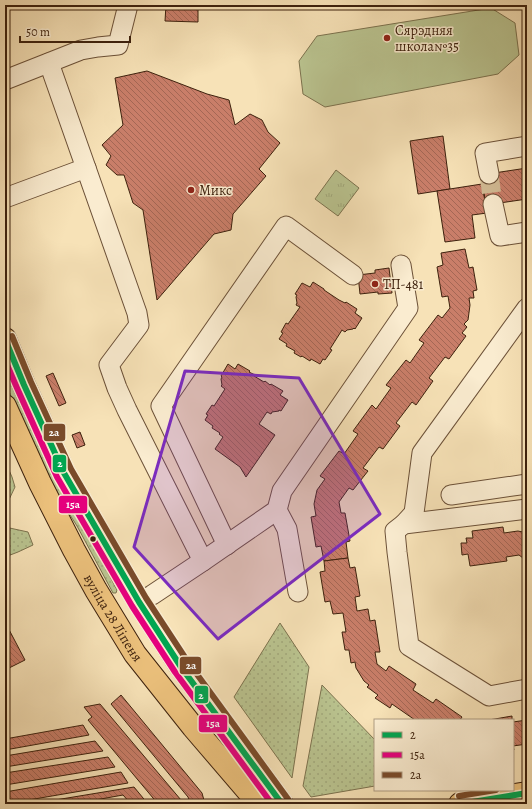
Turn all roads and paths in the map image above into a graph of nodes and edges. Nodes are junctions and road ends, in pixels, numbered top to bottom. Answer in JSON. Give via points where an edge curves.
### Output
{"nodes":[{"id":1,"x":128,"y":5,"type":"edge"},
{"id":2,"x":48,"y":63,"type":"junction"},
{"id":3,"x":5,"y":80,"type":"edge"},
{"id":4,"x":527,"y":146,"type":"edge"},
{"id":5,"x":86,"y":168,"type":"junction"},
{"id":6,"x":489,"y":174,"type":"tunnel mouth"},
{"id":7,"x":5,"y":198,"type":"edge"},
{"id":8,"x":493,"y":204,"type":"tunnel mouth"},
{"id":9,"x":527,"y":232,"type":"edge"},
{"id":10,"x":401,"y":265,"type":"dead end"},
{"id":11,"x":353,"y":275,"type":"dead end"},
{"id":12,"x":527,"y":308,"type":"edge"},
{"id":13,"x":5,"y":339,"type":"edge"},
{"id":14,"x":6,"y":411,"type":"edge"},
{"id":15,"x":527,"y":484,"type":"edge"},
{"id":16,"x":451,"y":495,"type":"dead end"},
{"id":17,"x":527,"y":509,"type":"edge"},
{"id":18,"x":277,"y":510,"type":"junction"},
{"id":19,"x":404,"y":524,"type":"junction"},
{"id":20,"x":227,"y":545,"type":"junction"},
{"id":21,"x":204,"y":561,"type":"junction"},
{"id":22,"x":298,"y":592,"type":"dead end"},
{"id":23,"x":139,"y":602,"type":"junction"},
{"id":24,"x":112,"y":616,"type":"junction"},
{"id":25,"x":527,"y":690,"type":"edge"},
{"id":26,"x":527,"y":793,"type":"edge"},
{"id":27,"x":259,"y":804,"type":"edge"},
{"id":28,"x":282,"y":804,"type":"edge"},
{"id":29,"x":460,"y":804,"type":"edge"}],
"edges":[{"from":1,"to":2,"type":"lane","via":[[118,45],[81,50]]},
{"from":2,"to":3,"type":"lane"},
{"from":2,"to":5,"type":"lane"},
{"from":4,"to":6,"type":"lane","via":[[485,153]]},
{"from":5,"to":7,"type":"lane"},
{"from":5,"to":21,"type":"lane","via":[[139,325],[109,366],[127,410]]},
{"from":8,"to":9,"type":"lane","via":[[500,236]]},
{"from":10,"to":18,"type":"lane","via":[[408,308],[282,491]]},
{"from":11,"to":20,"type":"lane","via":[[286,226],[161,406]]},
{"from":12,"to":19,"type":"lane","via":[[422,453],[414,513]]},
{"from":13,"to":23,"type":"main road","name":"вуліца 28 Ліпеня","via":[[64,473]]},
{"from":14,"to":24,"type":"main road","name":"вуліца 28 Ліпеня","via":[[70,543]]},
{"from":15,"to":16,"type":"lane"},
{"from":17,"to":19,"type":"lane"},
{"from":18,"to":20,"type":"lane"},
{"from":18,"to":22,"type":"lane","via":[[287,529]]},
{"from":19,"to":25,"type":"lane","via":[[395,531],[409,646],[489,696]]},
{"from":20,"to":21,"type":"lane"},
{"from":21,"to":23,"type":"lane"},
{"from":23,"to":24,"type":"main road"},
{"from":23,"to":28,"type":"main road","name":"вуліца 28 Ліпеня","via":[[181,667]]},
{"from":24,"to":27,"type":"main road","name":"вуліца 28 Ліпеня","via":[[135,654]]},
{"from":26,"to":29,"type":"main road"}]}
